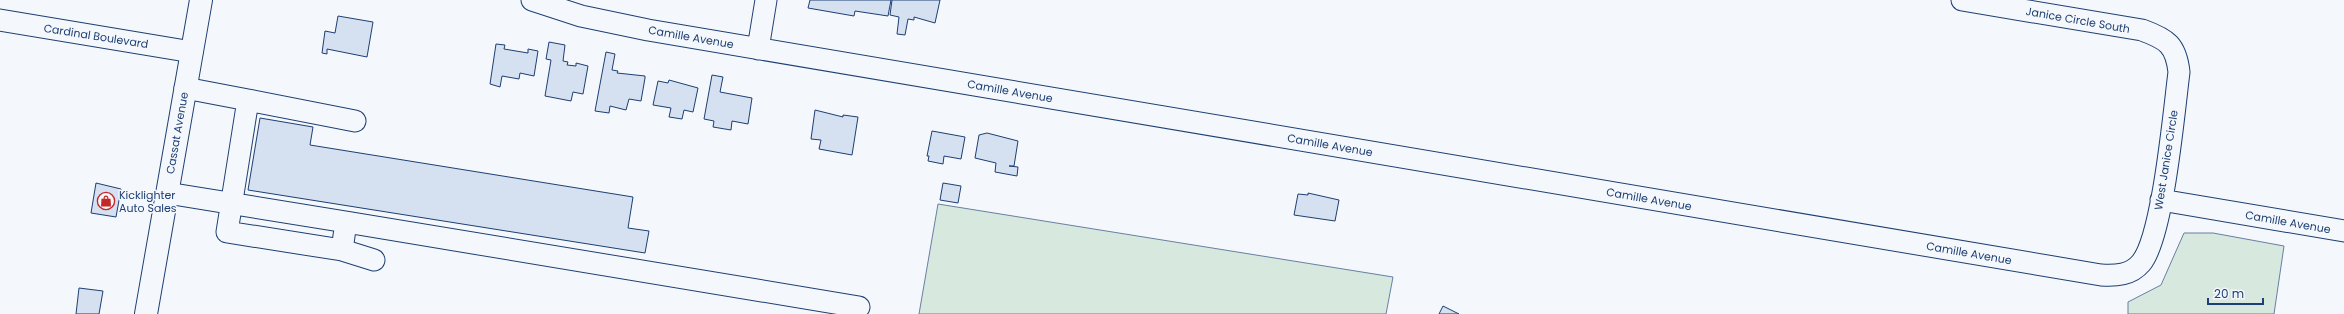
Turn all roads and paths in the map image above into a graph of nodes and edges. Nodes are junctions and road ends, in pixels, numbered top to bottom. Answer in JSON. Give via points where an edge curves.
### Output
{"nodes":[{"id":1,"x":201,"y":0,"type":"edge"},
{"id":2,"x":532,"y":0,"type":"edge"},
{"id":3,"x":766,"y":0,"type":"edge"},
{"id":4,"x":1962,"y":0,"type":"edge"},
{"id":5,"x":0,"y":20,"type":"edge"},
{"id":6,"x":2168,"y":43,"type":"joint"},
{"id":7,"x":758,"y":49,"type":"junction"},
{"id":8,"x":192,"y":52,"type":"junction"},
{"id":9,"x":185,"y":88,"type":"junction"},
{"id":10,"x":248,"y":100,"type":"junction"},
{"id":11,"x":355,"y":121,"type":"dead end"},
{"id":12,"x":167,"y":193,"type":"junction"},
{"id":13,"x":2161,"y":200,"type":"junction"},
{"id":14,"x":231,"y":204,"type":"junction"},
{"id":15,"x":346,"y":222,"type":"junction"},
{"id":16,"x":2344,"y":231,"type":"edge"},
{"id":17,"x":342,"y":250,"type":"junction"},
{"id":18,"x":374,"y":260,"type":"dead end"},
{"id":19,"x":2129,"y":272,"type":"joint"},
{"id":20,"x":859,"y":308,"type":"dead end"},
{"id":21,"x":146,"y":314,"type":"edge"}],
"edges":[{"from":1,"to":8,"type":"main road","name":"Cassat Avenue"},
{"from":2,"to":7,"type":"street","name":"Camille Avenue","via":[[581,16]]},
{"from":3,"to":7,"type":"street"},
{"from":4,"to":6,"type":"street","name":"Janice Circle South","via":[[2142,30]]},
{"from":5,"to":8,"type":"street","name":"Cardinal Boulevard"},
{"from":6,"to":13,"type":"street","name":"West Janice Circle","via":[[2177,55],[2179,72]]},
{"from":7,"to":19,"type":"street","name":"Camille Avenue","via":[[2101,275],[2116,276]]},
{"from":8,"to":9,"type":"main road","name":"Cassat Avenue"},
{"from":9,"to":10,"type":"street"},
{"from":9,"to":12,"type":"main road","name":"Cassat Avenue"},
{"from":10,"to":11,"type":"street"},
{"from":10,"to":14,"type":"street"},
{"from":12,"to":14,"type":"street"},
{"from":12,"to":21,"type":"main road","name":"Cassat Avenue"},
{"from":13,"to":16,"type":"street","name":"Camille Avenue"},
{"from":13,"to":19,"type":"street","name":"West Janice Circle","via":[[2149,251],[2140,264]]},
{"from":14,"to":15,"type":"street"},
{"from":14,"to":17,"type":"street","via":[[227,232]]},
{"from":15,"to":17,"type":"street"},
{"from":15,"to":20,"type":"street"},
{"from":17,"to":18,"type":"street"}]}
